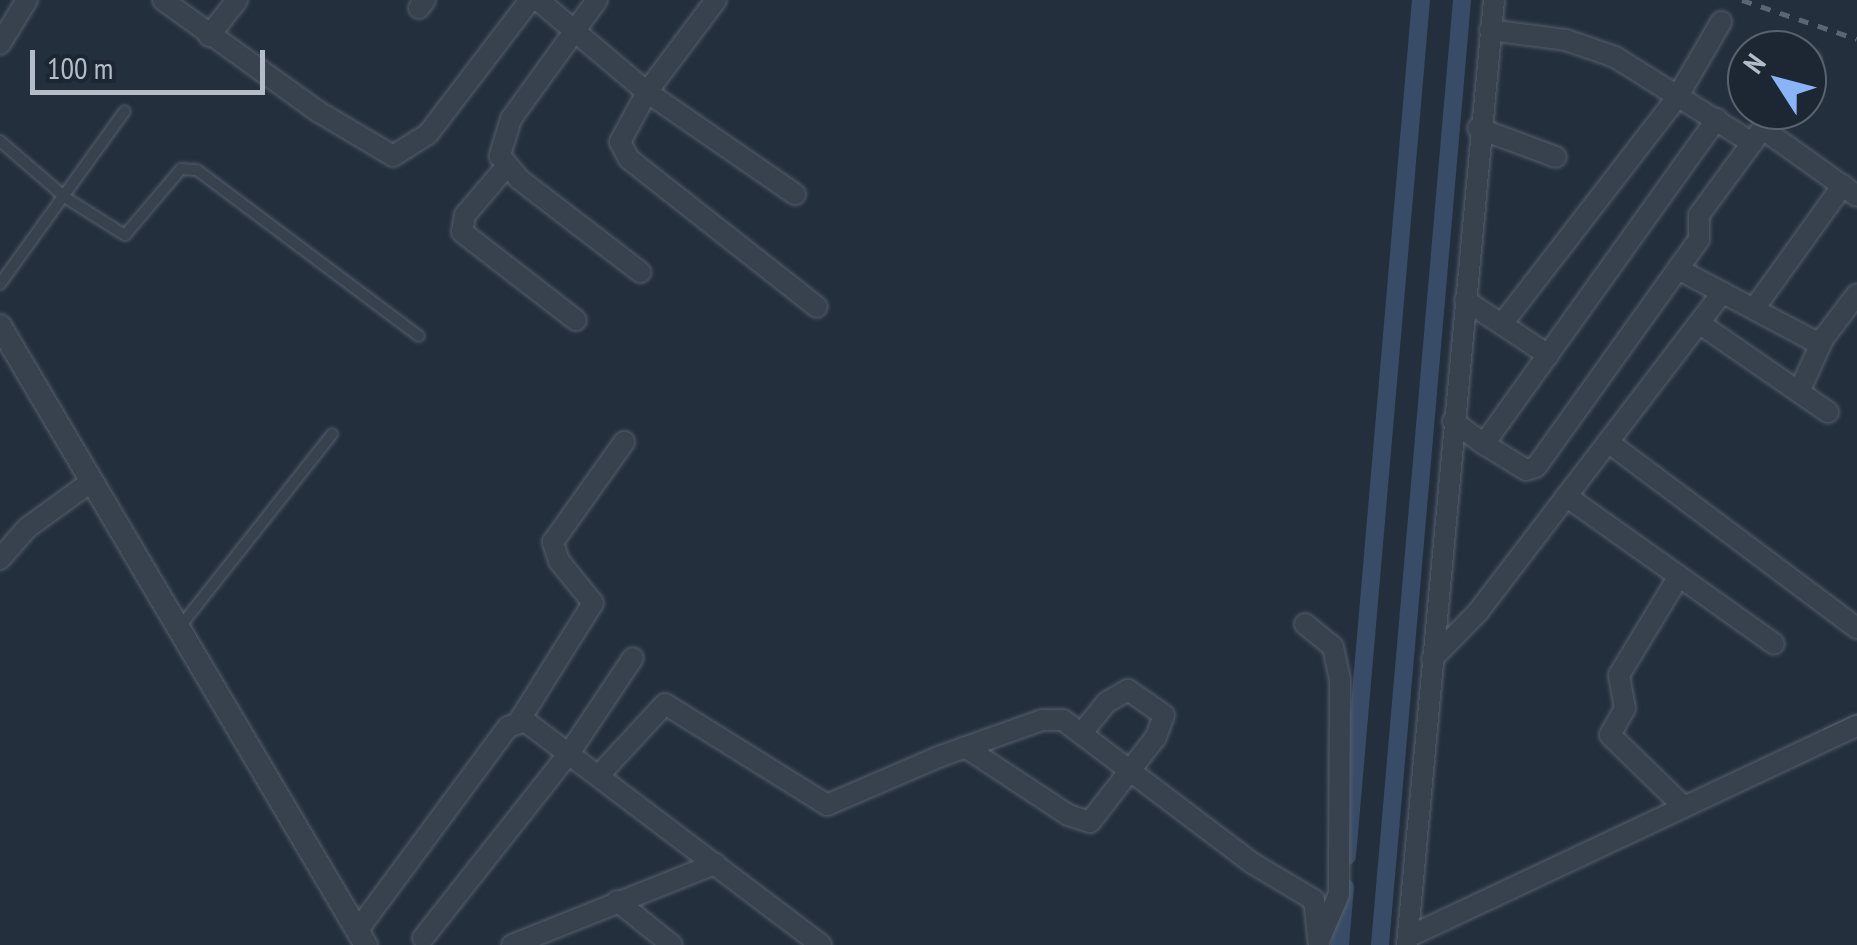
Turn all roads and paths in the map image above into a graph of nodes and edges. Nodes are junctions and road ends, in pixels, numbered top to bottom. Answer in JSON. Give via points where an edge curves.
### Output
{"nodes":[{"id":1,"x":26,"y":0,"type":"edge"},
{"id":2,"x":162,"y":0,"type":"edge"},
{"id":3,"x":237,"y":0,"type":"edge"},
{"id":4,"x":534,"y":0,"type":"edge"},
{"id":5,"x":596,"y":0,"type":"edge"},
{"id":6,"x":716,"y":0,"type":"edge"},
{"id":7,"x":1494,"y":0,"type":"edge"},
{"id":8,"x":1721,"y":22,"type":"dead end"},
{"id":9,"x":1490,"y":30,"type":"junction"},
{"id":10,"x":576,"y":31,"type":"junction"},
{"id":11,"x":208,"y":36,"type":"junction"},
{"id":12,"x":0,"y":44,"type":"edge"},
{"id":13,"x":647,"y":92,"type":"junction"},
{"id":14,"x":1678,"y":96,"type":"junction"},
{"id":15,"x":125,"y":110,"type":"dead end"},
{"id":16,"x":1718,"y":119,"type":"junction"},
{"id":17,"x":1478,"y":128,"type":"junction"},
{"id":18,"x":1761,"y":130,"type":"edge"},
{"id":19,"x":1757,"y":136,"type":"junction"},
{"id":20,"x":0,"y":142,"type":"edge"},
{"id":21,"x":1556,"y":157,"type":"dead end"},
{"id":22,"x":506,"y":167,"type":"junction"},
{"id":23,"x":1850,"y":190,"type":"edge"},
{"id":24,"x":795,"y":194,"type":"dead end"},
{"id":25,"x":66,"y":198,"type":"junction"},
{"id":26,"x":1678,"y":269,"type":"junction"},
{"id":27,"x":640,"y":272,"type":"dead end"},
{"id":28,"x":0,"y":284,"type":"edge"},
{"id":29,"x":1722,"y":293,"type":"junction"},
{"id":30,"x":1857,"y":294,"type":"edge"},
{"id":31,"x":1466,"y":300,"type":"junction"},
{"id":32,"x":817,"y":306,"type":"dead end"},
{"id":33,"x":1756,"y":306,"type":"junction"},
{"id":34,"x":576,"y":320,"type":"dead end"},
{"id":35,"x":1699,"y":323,"type":"junction"},
{"id":36,"x":1502,"y":324,"type":"junction"},
{"id":37,"x":0,"y":326,"type":"edge"},
{"id":38,"x":420,"y":336,"type":"dead end"},
{"id":39,"x":1823,"y":339,"type":"junction"},
{"id":40,"x":1548,"y":355,"type":"junction"},
{"id":41,"x":1799,"y":392,"type":"junction"},
{"id":42,"x":1828,"y":412,"type":"dead end"},
{"id":43,"x":1453,"y":421,"type":"junction"},
{"id":44,"x":332,"y":434,"type":"dead end"},
{"id":45,"x":624,"y":442,"type":"dead end"},
{"id":46,"x":1608,"y":442,"type":"junction"},
{"id":47,"x":1484,"y":444,"type":"junction"},
{"id":48,"x":92,"y":481,"type":"junction"},
{"id":49,"x":1566,"y":496,"type":"junction"},
{"id":50,"x":0,"y":559,"type":"edge"},
{"id":51,"x":1679,"y":576,"type":"junction"},
{"id":52,"x":1304,"y":624,"type":"dead end"},
{"id":53,"x":1857,"y":628,"type":"edge"},
{"id":54,"x":179,"y":629,"type":"junction"},
{"id":55,"x":1774,"y":644,"type":"dead end"},
{"id":56,"x":633,"y":658,"type":"dead end"},
{"id":57,"x":1432,"y":659,"type":"junction"},
{"id":58,"x":518,"y":721,"type":"junction"},
{"id":59,"x":1857,"y":726,"type":"edge"},
{"id":60,"x":1081,"y":734,"type":"junction"},
{"id":61,"x":965,"y":748,"type":"junction"},
{"id":62,"x":570,"y":752,"type":"junction"},
{"id":63,"x":601,"y":774,"type":"junction"},
{"id":64,"x":1129,"y":774,"type":"junction"},
{"id":65,"x":1682,"y":805,"type":"junction"},
{"id":66,"x":716,"y":864,"type":"junction"},
{"id":67,"x":617,"y":901,"type":"junction"},
{"id":68,"x":362,"y":938,"type":"edge"},
{"id":69,"x":423,"y":938,"type":"dead end"},
{"id":70,"x":1319,"y":941,"type":"edge"},
{"id":71,"x":1408,"y":941,"type":"edge"},
{"id":72,"x":512,"y":945,"type":"edge"},
{"id":73,"x":672,"y":945,"type":"edge"},
{"id":74,"x":821,"y":945,"type":"edge"}],
"edges":[{"from":1,"to":12,"type":"street"},
{"from":2,"to":11,"type":"street"},
{"from":3,"to":11,"type":"street"},
{"from":4,"to":10,"type":"street"},
{"from":4,"to":11,"type":"street","via":[[428,134],[394,156]]},
{"from":5,"to":10,"type":"street"},
{"from":6,"to":13,"type":"street"},
{"from":7,"to":9,"type":"street"},
{"from":8,"to":14,"type":"street"},
{"from":9,"to":14,"type":"street","via":[[1566,40],[1615,57]]},
{"from":9,"to":17,"type":"street"},
{"from":10,"to":13,"type":"street"},
{"from":10,"to":22,"type":"street","via":[[510,119],[500,156]]},
{"from":13,"to":24,"type":"street"},
{"from":13,"to":32,"type":"street","via":[[622,132],[629,159]]},
{"from":14,"to":16,"type":"street"},
{"from":14,"to":36,"type":"street"},
{"from":15,"to":25,"type":"lane"},
{"from":16,"to":19,"type":"street"},
{"from":16,"to":40,"type":"street"},
{"from":17,"to":21,"type":"street"},
{"from":17,"to":31,"type":"street"},
{"from":18,"to":19,"type":"street"},
{"from":19,"to":23,"type":"street"},
{"from":19,"to":26,"type":"street","via":[[1698,215],[1703,234]]},
{"from":20,"to":25,"type":"lane"},
{"from":22,"to":27,"type":"street"},
{"from":22,"to":34,"type":"street","via":[[465,215],[462,232]]},
{"from":23,"to":33,"type":"street"},
{"from":25,"to":28,"type":"lane"},
{"from":25,"to":38,"type":"lane","via":[[128,235],[174,177],[193,168]]},
{"from":26,"to":29,"type":"street"},
{"from":26,"to":47,"type":"street","via":[[1536,467],[1526,470]]},
{"from":29,"to":33,"type":"street"},
{"from":29,"to":35,"type":"street"},
{"from":30,"to":39,"type":"street"},
{"from":31,"to":36,"type":"street"},
{"from":31,"to":43,"type":"street"},
{"from":33,"to":39,"type":"street","via":[[1803,338]]},
{"from":35,"to":41,"type":"street"},
{"from":35,"to":46,"type":"street"},
{"from":36,"to":40,"type":"street"},
{"from":37,"to":48,"type":"street"},
{"from":39,"to":41,"type":"street"},
{"from":40,"to":47,"type":"street"},
{"from":41,"to":42,"type":"street"},
{"from":43,"to":47,"type":"street"},
{"from":43,"to":57,"type":"street"},
{"from":44,"to":54,"type":"lane"},
{"from":45,"to":58,"type":"street","via":[[553,542],[559,561],[593,602]]},
{"from":46,"to":49,"type":"street"},
{"from":46,"to":53,"type":"street"},
{"from":48,"to":50,"type":"street","via":[[27,528]]},
{"from":48,"to":54,"type":"street"},
{"from":49,"to":51,"type":"street"},
{"from":49,"to":57,"type":"street","via":[[1478,612]]},
{"from":51,"to":55,"type":"street"},
{"from":51,"to":65,"type":"street","via":[[1619,675],[1625,708],[1610,735]]},
{"from":52,"to":70,"type":"street","via":[[1332,647],[1340,681],[1339,894]]},
{"from":54,"to":68,"type":"street"},
{"from":56,"to":62,"type":"street"},
{"from":57,"to":71,"type":"street","via":[[1422,840]]},
{"from":58,"to":62,"type":"street"},
{"from":58,"to":68,"type":"street"},
{"from":59,"to":65,"type":"street"},
{"from":60,"to":61,"type":"street","via":[[1052,717]]},
{"from":60,"to":64,"type":"street"},
{"from":60,"to":64,"type":"street","via":[[1107,702],[1128,690],[1162,710],[1156,737]]},
{"from":61,"to":63,"type":"street","via":[[827,805],[665,704]]},
{"from":61,"to":64,"type":"street","via":[[1083,822],[1099,813]]},
{"from":62,"to":63,"type":"street"},
{"from":62,"to":69,"type":"street"},
{"from":63,"to":66,"type":"street"},
{"from":64,"to":70,"type":"street","via":[[1314,900]]},
{"from":65,"to":71,"type":"street"},
{"from":66,"to":67,"type":"street"},
{"from":66,"to":74,"type":"street"},
{"from":67,"to":72,"type":"street"},
{"from":67,"to":73,"type":"street"}]}
